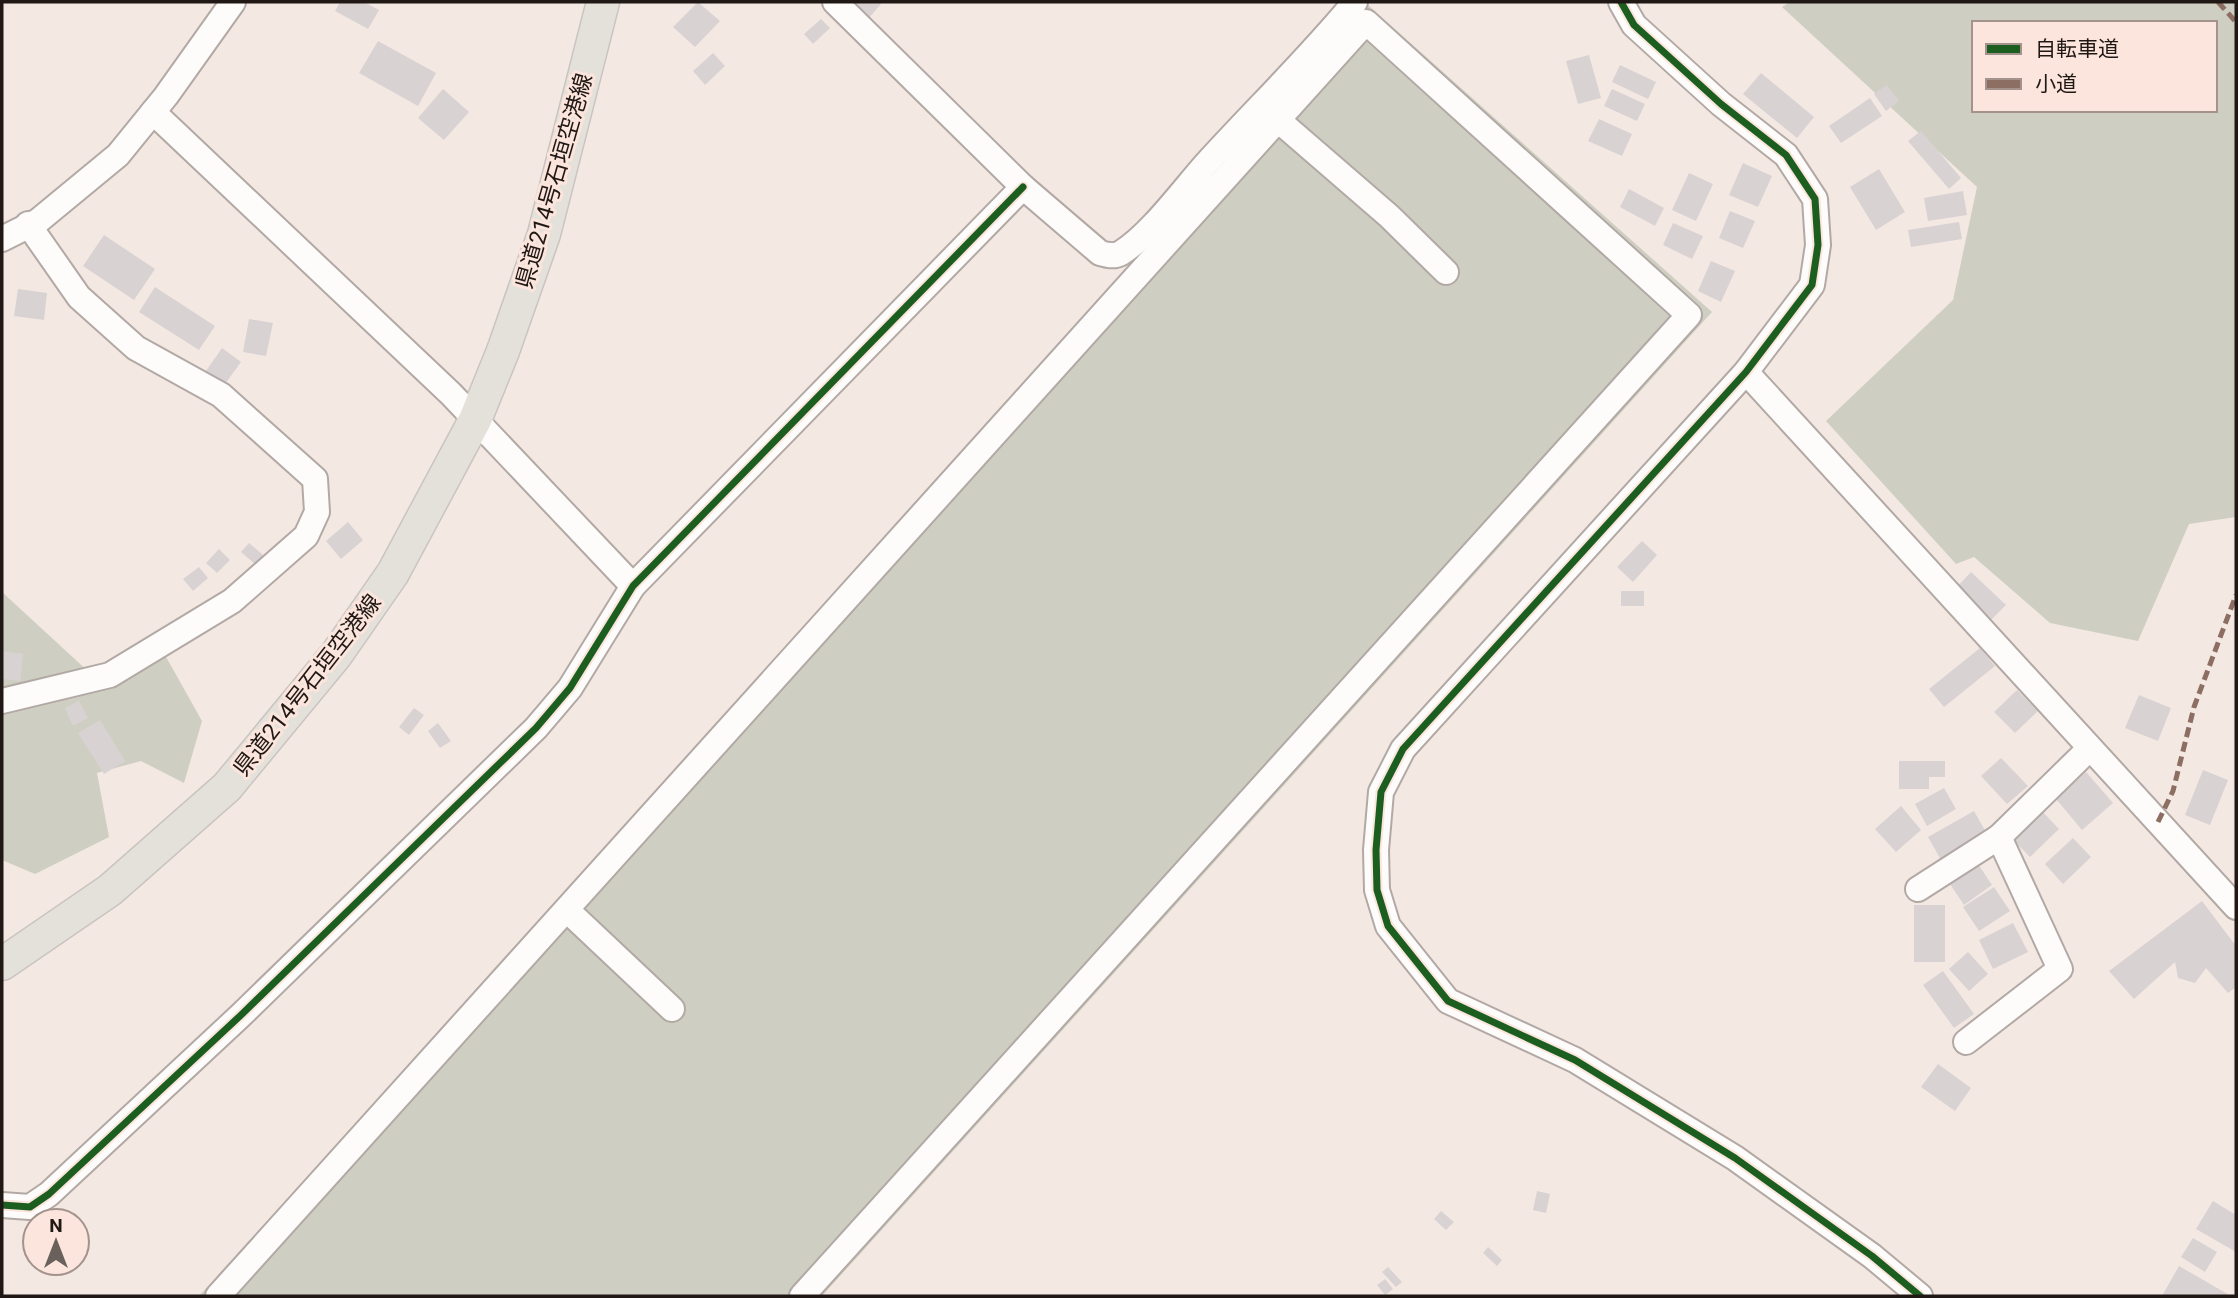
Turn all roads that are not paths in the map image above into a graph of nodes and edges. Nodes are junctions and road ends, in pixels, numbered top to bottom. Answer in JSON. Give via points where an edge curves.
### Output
{"nodes":[{"id":1,"x":233,"y":2,"type":"edge"},
{"id":2,"x":603,"y":2,"type":"edge"},
{"id":3,"x":835,"y":2,"type":"edge"},
{"id":4,"x":1355,"y":2,"type":"edge"},
{"id":5,"x":1621,"y":2,"type":"edge"},
{"id":6,"x":153,"y":112,"type":"junction"},
{"id":7,"x":1278,"y":120,"type":"junction"},
{"id":8,"x":1023,"y":187,"type":"junction"},
{"id":9,"x":28,"y":224,"type":"junction"},
{"id":10,"x":2,"y":239,"type":"edge"},
{"id":11,"x":1446,"y":272,"type":"dead end"},
{"id":12,"x":1746,"y":372,"type":"junction"},
{"id":13,"x":475,"y":419,"type":"junction"},
{"id":14,"x":633,"y":586,"type":"junction"},
{"id":15,"x":2,"y":701,"type":"edge"},
{"id":16,"x":2089,"y":749,"type":"junction"},
{"id":17,"x":1999,"y":838,"type":"junction"},
{"id":18,"x":1918,"y":889,"type":"dead end"},
{"id":19,"x":2236,"y":907,"type":"edge"},
{"id":20,"x":568,"y":911,"type":"junction"},
{"id":21,"x":2,"y":964,"type":"edge"},
{"id":22,"x":672,"y":1009,"type":"dead end"},
{"id":23,"x":1966,"y":1042,"type":"dead end"},
{"id":24,"x":2,"y":1205,"type":"edge"},
{"id":25,"x":218,"y":1296,"type":"edge"},
{"id":26,"x":802,"y":1296,"type":"edge"},
{"id":27,"x":1920,"y":1296,"type":"edge"}],
"edges":[{"from":1,"to":6,"type":"street"},
{"from":2,"to":13,"type":"main road","name":"県道214号石垣空港線","via":[[544,234]]},
{"from":3,"to":8,"type":"street"},
{"from":4,"to":8,"type":"street","via":[[1313,53],[1119,254],[1100,253]]},
{"from":5,"to":12,"type":"street","via":[[1634,25],[1786,155],[1815,199],[1818,244],[1812,285]]},
{"from":6,"to":9,"type":"street","via":[[118,155],[38,221]]},
{"from":6,"to":13,"type":"street"},
{"from":7,"to":11,"type":"street"},
{"from":7,"to":20,"type":"street"},
{"from":7,"to":26,"type":"street","via":[[1366,22],[1689,315]]},
{"from":8,"to":14,"type":"street"},
{"from":9,"to":10,"type":"street"},
{"from":9,"to":15,"type":"street","via":[[79,297],[136,348],[220,395],[315,479],[317,512],[306,536],[232,601],[110,675]]},
{"from":12,"to":16,"type":"street"},
{"from":12,"to":27,"type":"street","via":[[1404,749],[1381,792],[1377,890],[1388,926],[1448,1001],[1575,1060],[1735,1158]]},
{"from":13,"to":14,"type":"street"},
{"from":13,"to":21,"type":"main road","name":"県道214号石垣空港線","via":[[393,573],[336,655],[227,787],[110,890]]},
{"from":14,"to":24,"type":"street","via":[[570,688],[527,738],[49,1194],[30,1207]]},
{"from":16,"to":17,"type":"street"},
{"from":16,"to":19,"type":"street"},
{"from":17,"to":18,"type":"street"},
{"from":17,"to":23,"type":"street","via":[[2060,969]]},
{"from":20,"to":22,"type":"street"},
{"from":20,"to":25,"type":"street"}]}
